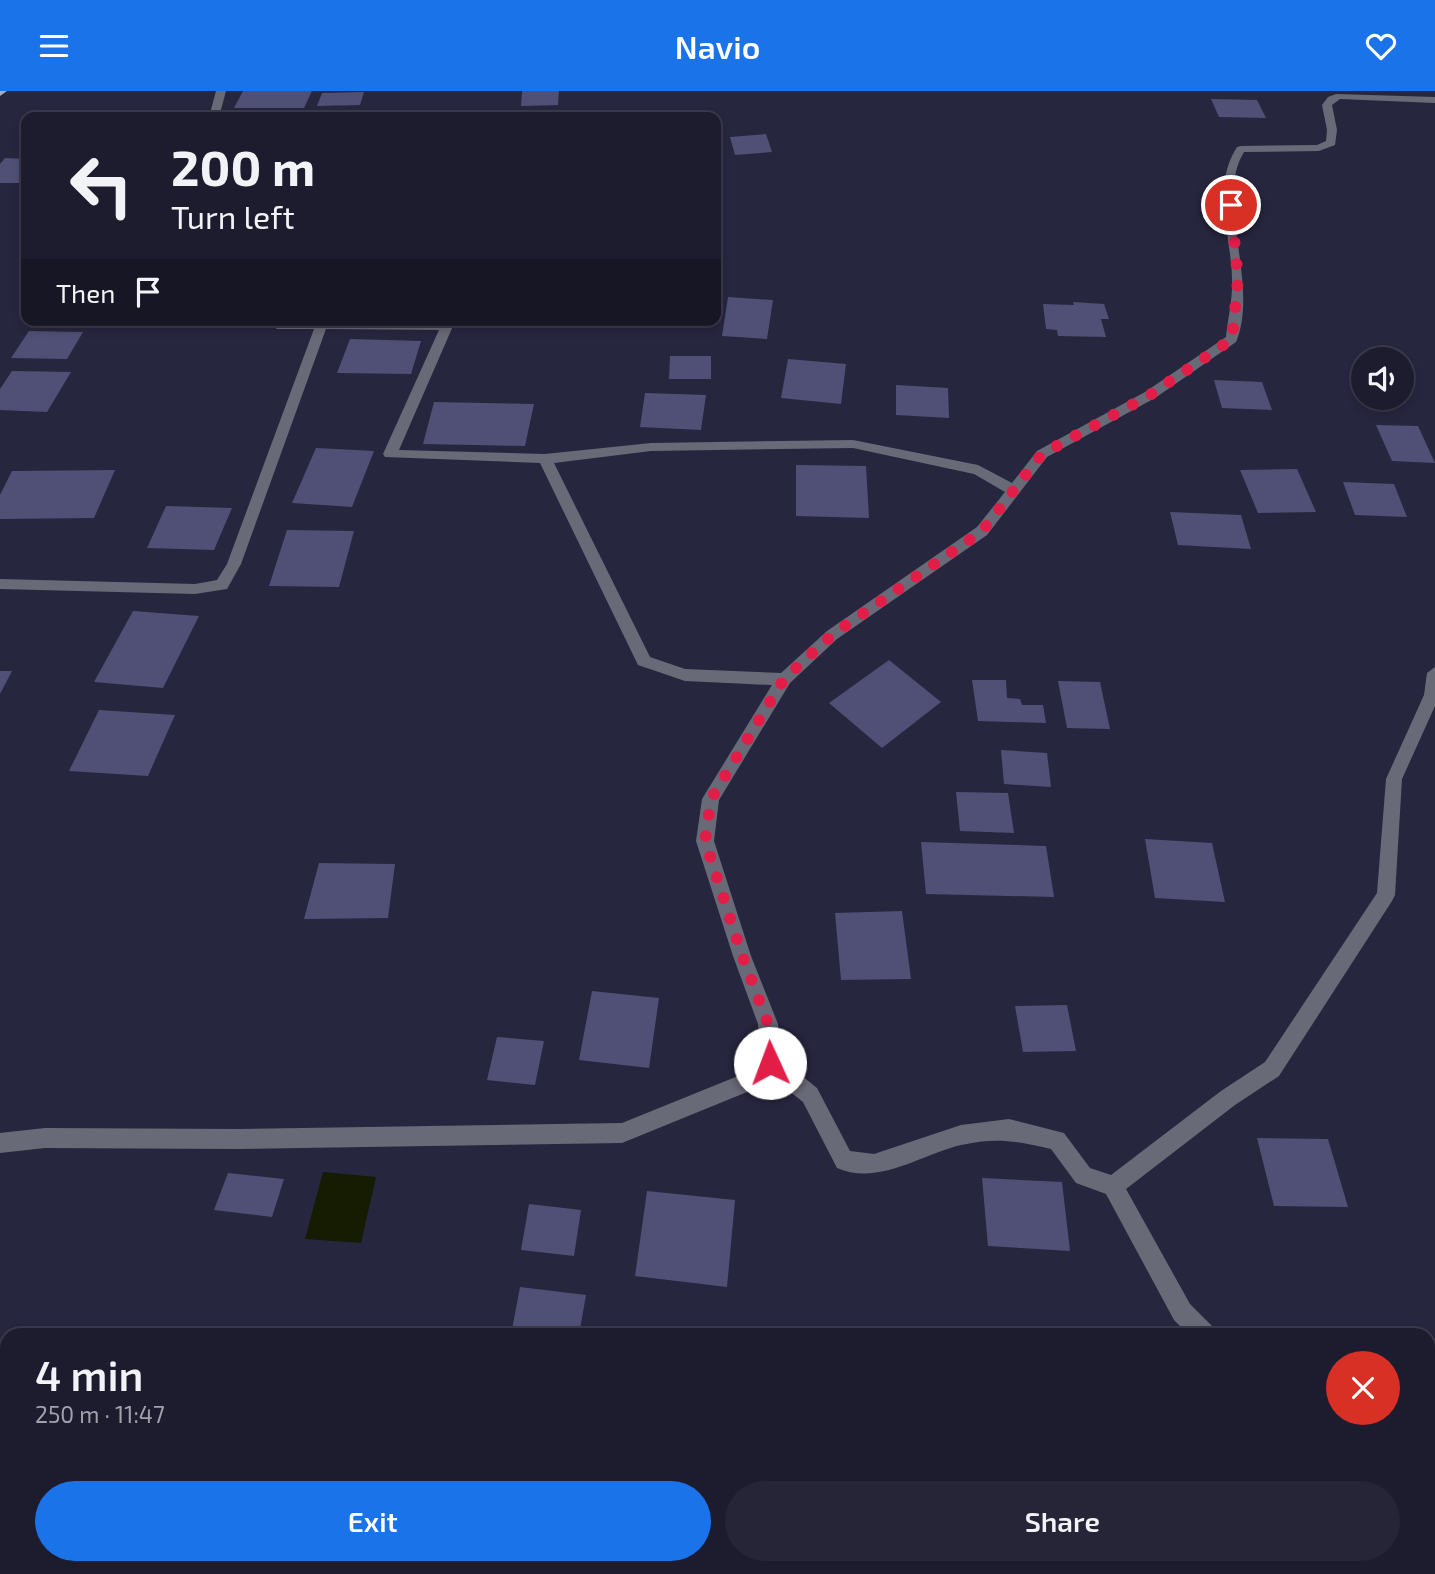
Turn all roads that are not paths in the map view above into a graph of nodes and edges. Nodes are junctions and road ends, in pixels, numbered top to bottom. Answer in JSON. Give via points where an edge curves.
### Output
{"nodes":[{"id":1,"x":221,"y":91,"type":"edge"},
{"id":2,"x":1435,"y":100,"type":"edge"},
{"id":3,"x":215,"y":112,"type":"edge"},
{"id":4,"x":321,"y":326,"type":"edge"},
{"id":5,"x":447,"y":326,"type":"edge"},
{"id":6,"x":545,"y":459,"type":"junction"},
{"id":7,"x":1014,"y":491,"type":"junction"},
{"id":8,"x":0,"y":584,"type":"edge"},
{"id":9,"x":1435,"y":673,"type":"edge"},
{"id":10,"x":784,"y":679,"type":"junction"},
{"id":11,"x":770,"y":1063,"type":"junction"},
{"id":12,"x":0,"y":1143,"type":"edge"},
{"id":13,"x":1113,"y":1186,"type":"junction"},
{"id":14,"x":1198,"y":1328,"type":"edge"}],
"edges":[{"from":1,"to":3,"type":"street"},
{"from":2,"to":7,"type":"street","via":[[1339,96],[1327,105],[1331,143],[1319,148],[1241,149],[1232,158],[1228,178],[1238,280],[1232,339],[1150,395],[1042,454]]},
{"from":4,"to":8,"type":"street","via":[[268,476],[222,585],[195,589]]},
{"from":5,"to":6,"type":"street","via":[[390,454]]},
{"from":6,"to":7,"type":"street","via":[[651,447],[853,444],[978,470]]},
{"from":6,"to":10,"type":"street","via":[[644,661],[685,674]]},
{"from":7,"to":10,"type":"street","via":[[982,531],[832,635]]},
{"from":9,"to":13,"type":"street","via":[[1432,695],[1394,779],[1386,895],[1272,1069]]},
{"from":10,"to":11,"type":"street","via":[[711,799],[705,841],[768,1024]]},
{"from":11,"to":12,"type":"street","via":[[745,1083],[622,1133],[45,1138]]},
{"from":11,"to":13,"type":"street","via":[[810,1095],[844,1161],[874,1164],[961,1135],[1009,1129],[1057,1140],[1083,1175]]},
{"from":13,"to":14,"type":"street","via":[[1182,1311]]}]}
